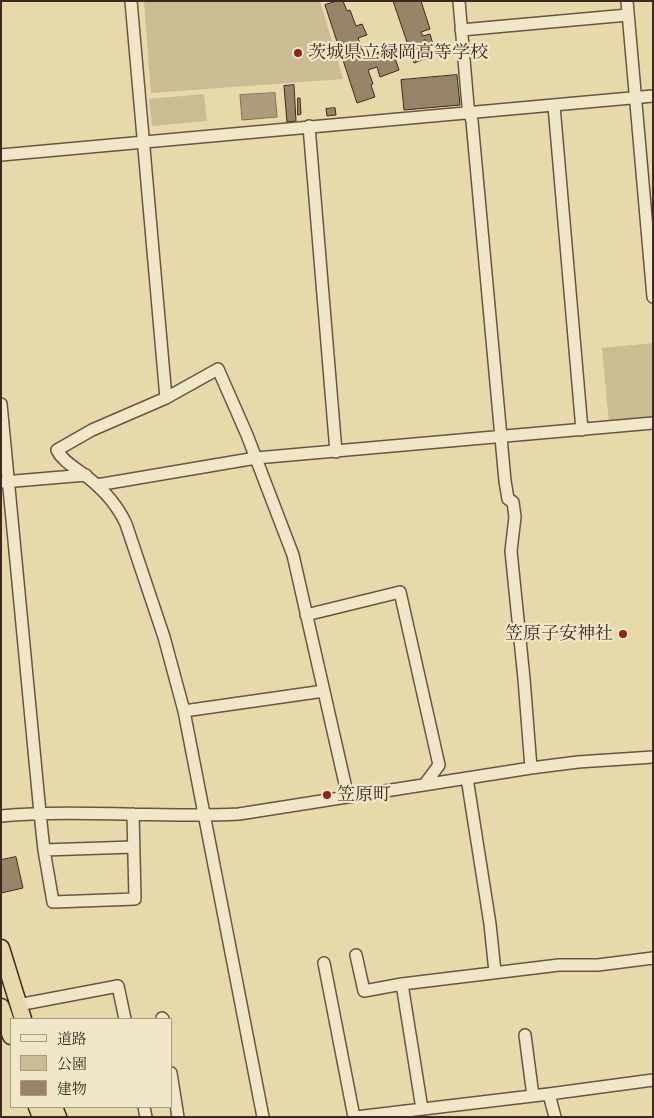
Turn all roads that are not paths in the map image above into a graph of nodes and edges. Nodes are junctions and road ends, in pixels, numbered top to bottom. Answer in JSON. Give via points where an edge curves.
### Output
{"nodes":[{"id":1,"x":131,"y":1,"type":"edge"},
{"id":2,"x":458,"y":1,"type":"edge"},
{"id":3,"x":627,"y":1,"type":"edge"},
{"id":4,"x":628,"y":15,"type":"junction"},
{"id":5,"x":461,"y":30,"type":"junction"},
{"id":6,"x":653,"y":96,"type":"edge"},
{"id":7,"x":635,"y":98,"type":"junction"},
{"id":8,"x":554,"y":106,"type":"junction"},
{"id":9,"x":470,"y":113,"type":"junction"},
{"id":10,"x":309,"y":126,"type":"junction"},
{"id":11,"x":144,"y":142,"type":"junction"},
{"id":12,"x":1,"y":155,"type":"edge"},
{"id":13,"x":653,"y":297,"type":"edge"},
{"id":14,"x":166,"y":398,"type":"junction"},
{"id":15,"x":1,"y":404,"type":"edge"},
{"id":16,"x":653,"y":423,"type":"edge"},
{"id":17,"x":582,"y":430,"type":"junction"},
{"id":18,"x":501,"y":438,"type":"junction"},
{"id":19,"x":336,"y":452,"type":"junction"},
{"id":20,"x":256,"y":458,"type":"junction"},
{"id":21,"x":86,"y":475,"type":"junction"},
{"id":22,"x":5,"y":482,"type":"edge"},
{"id":23,"x":97,"y":484,"type":"junction"},
{"id":24,"x":306,"y":615,"type":"junction"},
{"id":25,"x":324,"y":691,"type":"junction"},
{"id":26,"x":184,"y":710,"type":"junction"},
{"id":27,"x":653,"y":757,"type":"edge"},
{"id":28,"x":531,"y":768,"type":"junction"},
{"id":29,"x":467,"y":778,"type":"junction"},
{"id":30,"x":425,"y":784,"type":"junction"},
{"id":31,"x":348,"y":797,"type":"junction"},
{"id":32,"x":40,"y":813,"type":"junction"},
{"id":33,"x":133,"y":814,"type":"junction"},
{"id":34,"x":1,"y":816,"type":"edge"},
{"id":35,"x":205,"y":816,"type":"junction"},
{"id":36,"x":133,"y":847,"type":"junction"},
{"id":37,"x":44,"y":850,"type":"junction"},
{"id":38,"x":1,"y":948,"type":"edge"},
{"id":39,"x":356,"y":954,"type":"dead end"},
{"id":40,"x":653,"y":958,"type":"edge"},
{"id":41,"x":324,"y":963,"type":"dead end"},
{"id":42,"x":495,"y":972,"type":"junction"},
{"id":43,"x":402,"y":984,"type":"junction"},
{"id":44,"x":1,"y":1007,"type":"edge"},
{"id":45,"x":21,"y":1012,"type":"edge"},
{"id":46,"x":125,"y":1018,"type":"edge"},
{"id":47,"x":10,"y":1033,"type":"edge"},
{"id":48,"x":525,"y":1035,"type":"dead end"},
{"id":49,"x":172,"y":1079,"type":"edge"},
{"id":50,"x":653,"y":1080,"type":"edge"},
{"id":51,"x":549,"y":1094,"type":"junction"},
{"id":52,"x":533,"y":1096,"type":"junction"},
{"id":53,"x":422,"y":1109,"type":"junction"},
{"id":54,"x":374,"y":1116,"type":"edge"},
{"id":55,"x":178,"y":1117,"type":"edge"},
{"id":56,"x":263,"y":1117,"type":"edge"},
{"id":57,"x":355,"y":1117,"type":"edge"},
{"id":58,"x":555,"y":1117,"type":"edge"}],
"edges":[{"from":1,"to":11,"type":"street"},
{"from":2,"to":5,"type":"street"},
{"from":3,"to":4,"type":"street"},
{"from":4,"to":5,"type":"street"},
{"from":4,"to":7,"type":"street"},
{"from":5,"to":9,"type":"street"},
{"from":6,"to":7,"type":"street"},
{"from":7,"to":8,"type":"street"},
{"from":7,"to":13,"type":"street"},
{"from":8,"to":9,"type":"street"},
{"from":8,"to":17,"type":"street"},
{"from":9,"to":10,"type":"street"},
{"from":9,"to":18,"type":"street"},
{"from":10,"to":11,"type":"street"},
{"from":10,"to":19,"type":"street"},
{"from":11,"to":12,"type":"street"},
{"from":11,"to":14,"type":"street"},
{"from":14,"to":20,"type":"street","via":[[218,369]]},
{"from":14,"to":21,"type":"street","via":[[92,430],[57,450],[61,457]]},
{"from":15,"to":22,"type":"street"},
{"from":16,"to":17,"type":"street"},
{"from":17,"to":18,"type":"street"},
{"from":18,"to":19,"type":"street"},
{"from":18,"to":28,"type":"street","via":[[508,499],[513,502],[511,550]]},
{"from":19,"to":20,"type":"street"},
{"from":20,"to":23,"type":"street"},
{"from":20,"to":24,"type":"street","via":[[293,555]]},
{"from":21,"to":22,"type":"street"},
{"from":21,"to":23,"type":"street"},
{"from":22,"to":32,"type":"street"},
{"from":23,"to":26,"type":"street","via":[[118,507],[126,524],[164,637]]},
{"from":24,"to":25,"type":"street"},
{"from":24,"to":30,"type":"street","via":[[400,592],[439,765]]},
{"from":25,"to":26,"type":"street"},
{"from":25,"to":31,"type":"street"},
{"from":26,"to":35,"type":"street"},
{"from":27,"to":28,"type":"street"},
{"from":28,"to":29,"type":"street"},
{"from":29,"to":30,"type":"street"},
{"from":29,"to":42,"type":"street"},
{"from":30,"to":31,"type":"street"},
{"from":31,"to":35,"type":"street"},
{"from":32,"to":33,"type":"street"},
{"from":32,"to":34,"type":"street"},
{"from":32,"to":37,"type":"street"},
{"from":33,"to":35,"type":"street"},
{"from":33,"to":36,"type":"street"},
{"from":35,"to":56,"type":"street"},
{"from":36,"to":37,"type":"street"},
{"from":36,"to":37,"type":"street","via":[[135,899],[53,902]]},
{"from":38,"to":45,"type":"highway"},
{"from":39,"to":43,"type":"street","via":[[364,991]]},
{"from":40,"to":42,"type":"street"},
{"from":41,"to":57,"type":"street"},
{"from":42,"to":43,"type":"street"},
{"from":43,"to":53,"type":"street"},
{"from":44,"to":47,"type":"highway"},
{"from":45,"to":46,"type":"street","via":[[118,986]]},
{"from":48,"to":52,"type":"street"},
{"from":49,"to":55,"type":"street"},
{"from":50,"to":51,"type":"street"},
{"from":51,"to":52,"type":"street"},
{"from":51,"to":58,"type":"street"},
{"from":52,"to":53,"type":"street"},
{"from":53,"to":54,"type":"street"},
{"from":54,"to":57,"type":"street"}]}
